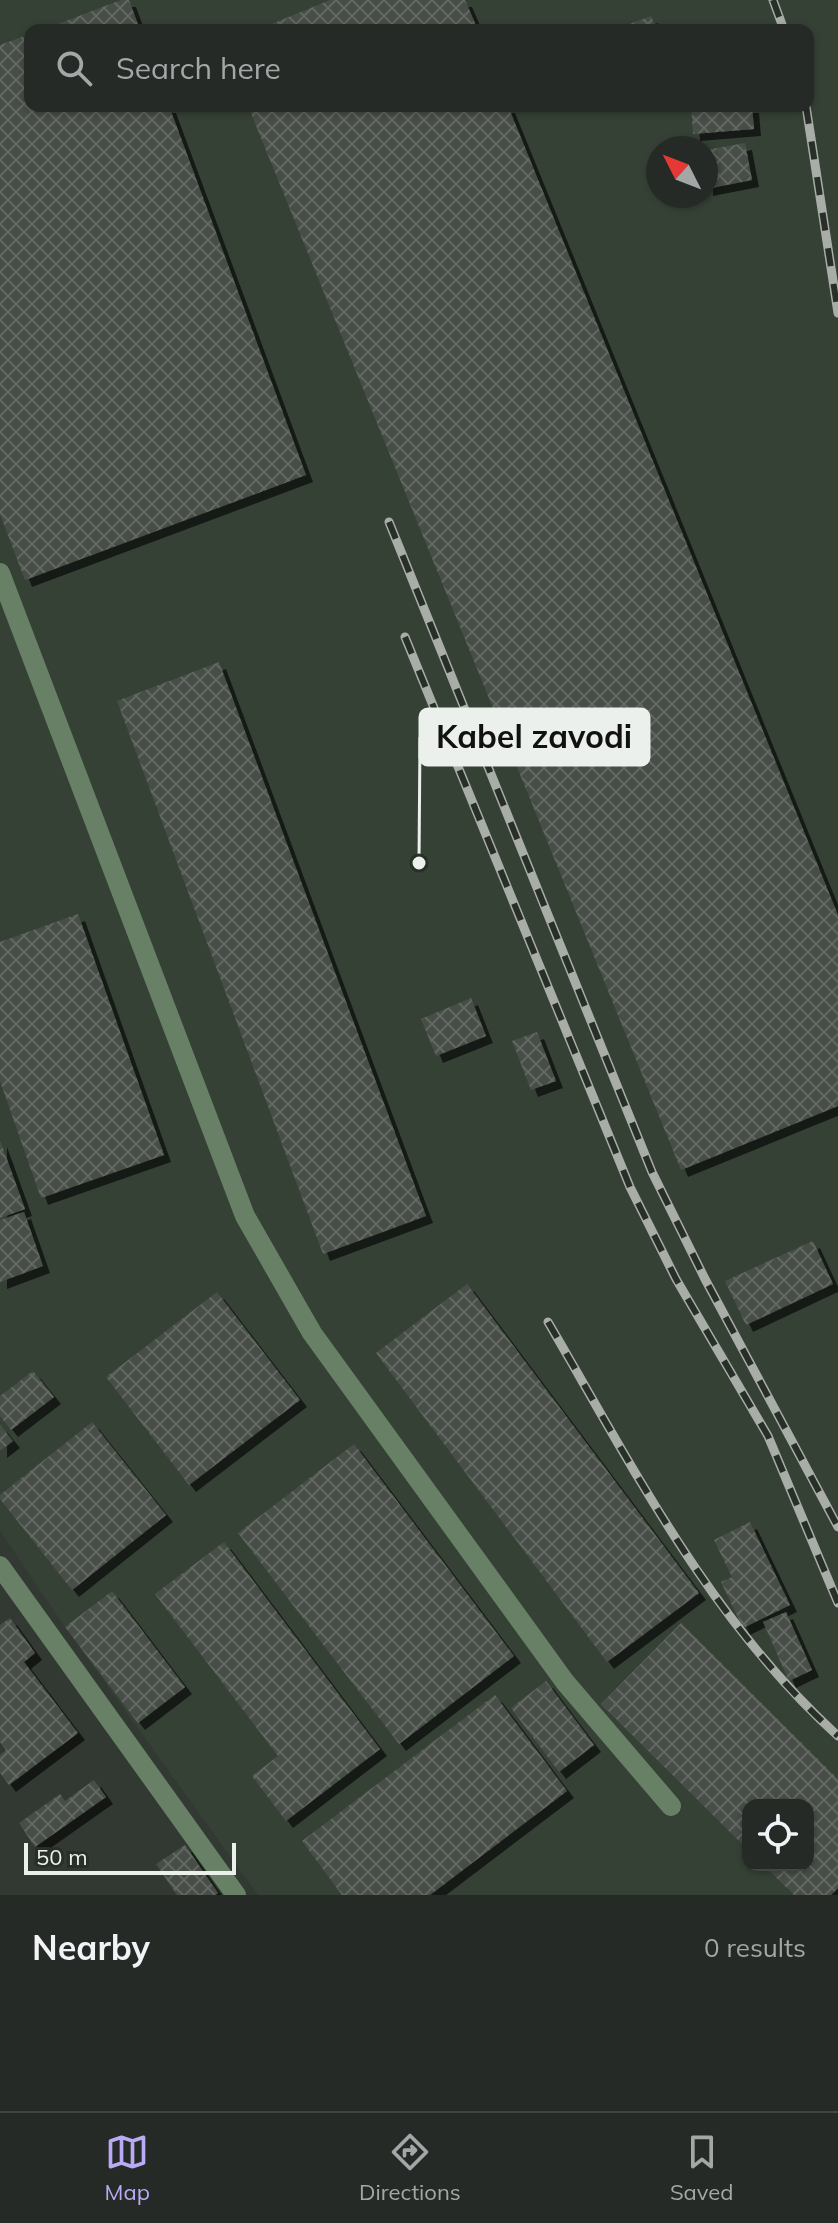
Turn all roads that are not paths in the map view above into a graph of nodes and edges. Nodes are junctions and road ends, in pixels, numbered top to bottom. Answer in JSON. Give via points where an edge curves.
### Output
{"nodes":[{"id":1,"x":0,"y":573,"type":"edge"},
{"id":2,"x":0,"y":1566,"type":"edge"},
{"id":3,"x":671,"y":1806,"type":"dead end"},
{"id":4,"x":236,"y":1895,"type":"edge"}],
"edges":[{"from":1,"to":3,"type":"street","via":[[245,1216],[340,1372],[565,1682]]},
{"from":2,"to":4,"type":"street"}]}
